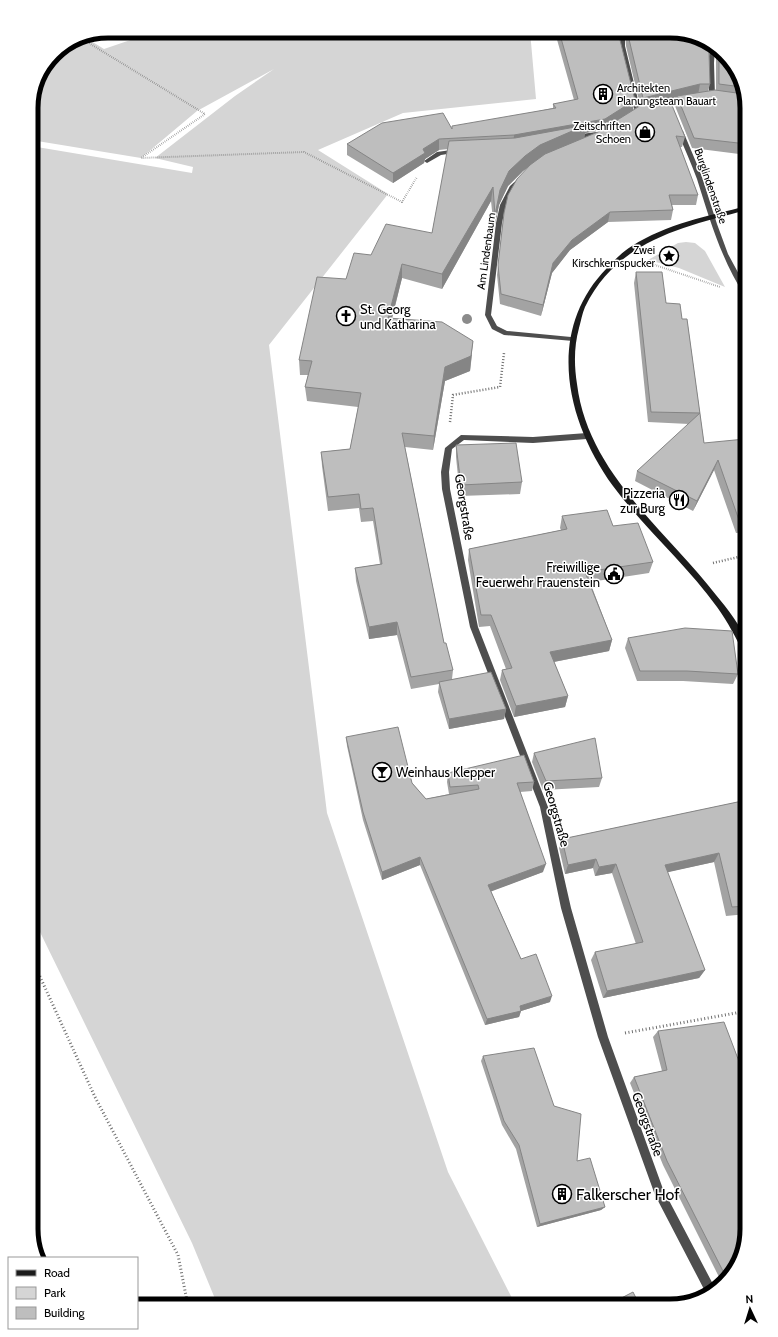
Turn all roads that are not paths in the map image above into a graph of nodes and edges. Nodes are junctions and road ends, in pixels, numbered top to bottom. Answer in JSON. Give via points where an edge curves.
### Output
{"nodes":[{"id":1,"x":622,"y":38,"type":"edge"},
{"id":2,"x":712,"y":52,"type":"edge"},
{"id":3,"x":712,"y":97,"type":"junction"},
{"id":4,"x":705,"y":98,"type":"edge"},
{"id":5,"x":719,"y":98,"type":"edge"},
{"id":6,"x":632,"y":116,"type":"edge"},
{"id":7,"x":678,"y":125,"type":"edge"},
{"id":8,"x":613,"y":128,"type":"edge"},
{"id":9,"x":607,"y":132,"type":"junction"},
{"id":10,"x":566,"y":139,"type":"edge"},
{"id":11,"x":588,"y":143,"type":"edge"},
{"id":12,"x":461,"y":150,"type":"edge"},
{"id":13,"x":427,"y":161,"type":"edge"},
{"id":14,"x":526,"y":173,"type":"edge"},
{"id":15,"x":740,"y":210,"type":"edge"},
{"id":16,"x":711,"y":218,"type":"junction"},
{"id":17,"x":740,"y":284,"type":"edge"},
{"id":18,"x":572,"y":339,"type":"junction"},
{"id":19,"x":587,"y":436,"type":"junction"},
{"id":20,"x":740,"y":639,"type":"edge"},
{"id":21,"x":709,"y":1287,"type":"edge"}],
"edges":[{"from":1,"to":6,"type":"street","via":[[622,46],[641,111]]},
{"from":2,"to":3,"type":"street"},
{"from":3,"to":4,"type":"street"},
{"from":3,"to":5,"type":"street"},
{"from":7,"to":16,"type":"street","name":"Burglindenstraße"},
{"from":8,"to":9,"type":"street"},
{"from":9,"to":10,"type":"street"},
{"from":9,"to":11,"type":"street"},
{"from":12,"to":13,"type":"street","via":[[438,153]]},
{"from":14,"to":18,"type":"street","name":"Am Lindenbaum","via":[[512,187],[503,206],[488,315],[494,327],[506,333]]},
{"from":15,"to":16,"type":"main road"},
{"from":16,"to":17,"type":"street","name":"Burglindenstraße"},
{"from":16,"to":18,"type":"main road","via":[[672,230],[644,242],[621,256],[586,297]]},
{"from":18,"to":19,"type":"main road","via":[[571,379]]},
{"from":19,"to":20,"type":"main road","via":[[615,484],[692,569],[729,619]]},
{"from":19,"to":21,"type":"street","name":"Georgstraße","via":[[533,440],[463,437],[449,448],[445,472],[446,489],[474,627],[544,807],[566,908],[603,1037],[659,1191]]}]}
